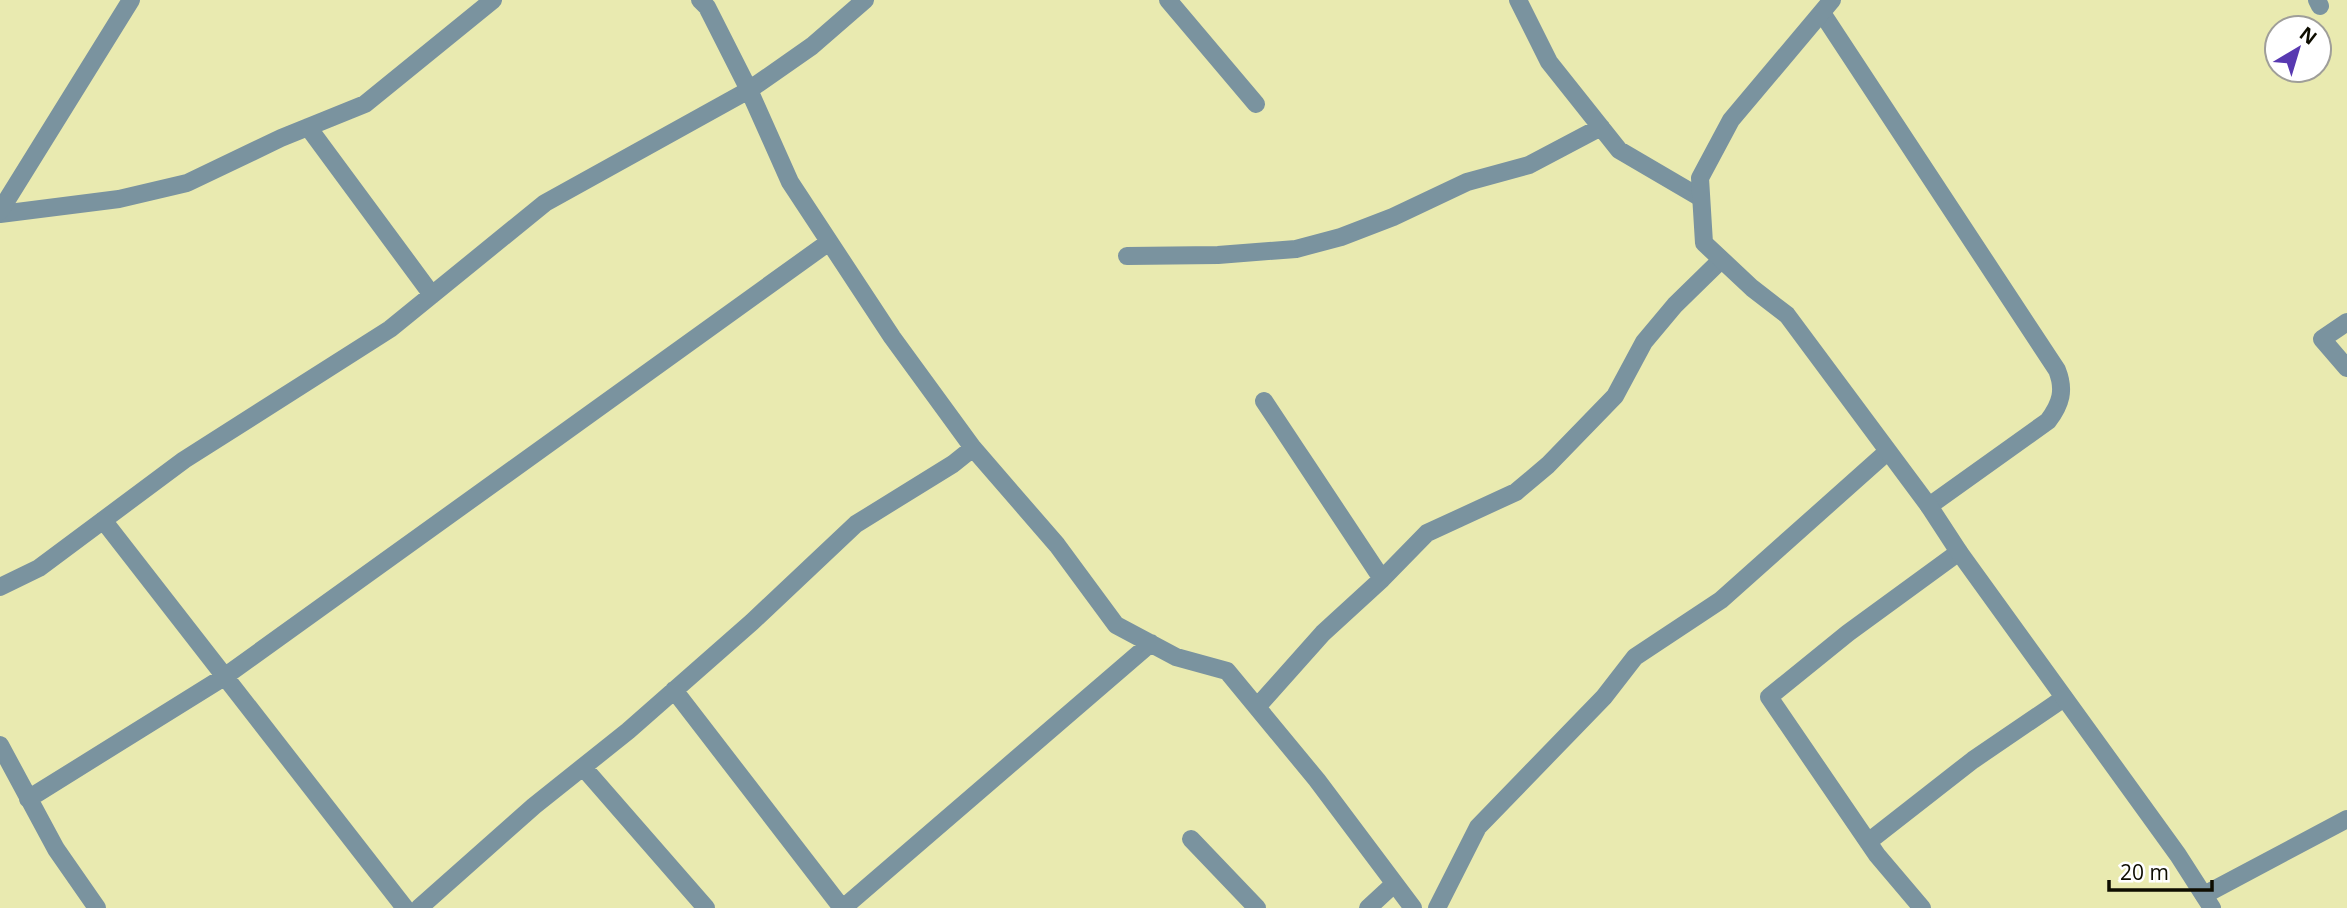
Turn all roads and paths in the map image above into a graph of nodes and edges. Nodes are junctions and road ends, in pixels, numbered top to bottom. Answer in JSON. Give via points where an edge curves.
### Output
{"nodes":[{"id":1,"x":131,"y":0,"type":"edge"},
{"id":2,"x":493,"y":0,"type":"edge"},
{"id":3,"x":700,"y":0,"type":"edge"},
{"id":4,"x":865,"y":0,"type":"edge"},
{"id":5,"x":1168,"y":0,"type":"edge"},
{"id":6,"x":1518,"y":0,"type":"edge"},
{"id":7,"x":1827,"y":6,"type":"edge"},
{"id":8,"x":749,"y":90,"type":"junction"},
{"id":9,"x":1256,"y":104,"type":"dead end"},
{"id":10,"x":308,"y":127,"type":"junction"},
{"id":11,"x":1601,"y":127,"type":"junction"},
{"id":12,"x":1701,"y":198,"type":"junction"},
{"id":13,"x":0,"y":213,"type":"edge"},
{"id":14,"x":829,"y":242,"type":"junction"},
{"id":15,"x":1127,"y":256,"type":"dead end"},
{"id":16,"x":1721,"y":260,"type":"junction"},
{"id":17,"x":432,"y":295,"type":"junction"},
{"id":18,"x":2347,"y":323,"type":"edge"},
{"id":19,"x":2347,"y":369,"type":"edge"},
{"id":20,"x":1264,"y":401,"type":"dead end"},
{"id":21,"x":973,"y":448,"type":"junction"},
{"id":22,"x":1887,"y":452,"type":"junction"},
{"id":23,"x":1929,"y":506,"type":"junction"},
{"id":24,"x":103,"y":520,"type":"junction"},
{"id":25,"x":1959,"y":552,"type":"junction"},
{"id":26,"x":1381,"y":579,"type":"junction"},
{"id":27,"x":0,"y":587,"type":"edge"},
{"id":28,"x":1151,"y":643,"type":"junction"},
{"id":29,"x":224,"y":677,"type":"junction"},
{"id":30,"x":674,"y":690,"type":"junction"},
{"id":31,"x":2064,"y":698,"type":"junction"},
{"id":32,"x":1256,"y":707,"type":"junction"},
{"id":33,"x":0,"y":745,"type":"edge"},
{"id":34,"x":583,"y":767,"type":"junction"},
{"id":35,"x":28,"y":799,"type":"junction"},
{"id":36,"x":2347,"y":818,"type":"edge"},
{"id":37,"x":1191,"y":839,"type":"dead end"},
{"id":38,"x":1868,"y":842,"type":"junction"},
{"id":39,"x":1394,"y":884,"type":"junction"},
{"id":40,"x":2208,"y":902,"type":"edge"},
{"id":41,"x":97,"y":908,"type":"edge"},
{"id":42,"x":405,"y":908,"type":"edge"},
{"id":43,"x":419,"y":908,"type":"edge"},
{"id":44,"x":706,"y":908,"type":"edge"},
{"id":45,"x":843,"y":908,"type":"edge"},
{"id":46,"x":1257,"y":908,"type":"edge"},
{"id":47,"x":1368,"y":908,"type":"edge"},
{"id":48,"x":1413,"y":908,"type":"edge"},
{"id":49,"x":1437,"y":908,"type":"edge"},
{"id":50,"x":1922,"y":908,"type":"edge"}],
"edges":[{"from":1,"to":13,"type":"street"},
{"from":2,"to":10,"type":"street","via":[[365,104]]},
{"from":3,"to":8,"type":"street"},
{"from":4,"to":8,"type":"street"},
{"from":5,"to":9,"type":"street"},
{"from":6,"to":11,"type":"street","via":[[1549,62]]},
{"from":7,"to":12,"type":"street","via":[[1731,120],[1700,178]]},
{"from":7,"to":23,"type":"street","via":[[2062,383],[2057,409],[2048,421]]},
{"from":8,"to":14,"type":"street","via":[[790,183]]},
{"from":8,"to":17,"type":"street","via":[[545,203]]},
{"from":10,"to":13,"type":"street","via":[[187,183],[119,199]]},
{"from":10,"to":17,"type":"street"},
{"from":11,"to":12,"type":"street","via":[[1619,150]]},
{"from":11,"to":15,"type":"street","via":[[1529,165],[1467,182],[1341,237],[1296,249]]},
{"from":12,"to":16,"type":"street","via":[[1704,243]]},
{"from":14,"to":21,"type":"street"},
{"from":14,"to":29,"type":"street"},
{"from":16,"to":22,"type":"street","via":[[1787,316]]},
{"from":16,"to":26,"type":"street","via":[[1644,342],[1615,396],[1548,465],[1516,492],[1427,533]]},
{"from":17,"to":24,"type":"street","via":[[390,329],[184,460]]},
{"from":18,"to":19,"type":"street","via":[[2322,339]]},
{"from":20,"to":26,"type":"street"},
{"from":21,"to":28,"type":"street","via":[[1057,545],[1116,625]]},
{"from":21,"to":30,"type":"street","via":[[856,524]]},
{"from":22,"to":23,"type":"street"},
{"from":22,"to":49,"type":"street","via":[[1721,600],[1635,657],[1604,697],[1478,827]]},
{"from":23,"to":25,"type":"street"},
{"from":24,"to":27,"type":"street","via":[[39,569]]},
{"from":24,"to":29,"type":"street"},
{"from":25,"to":31,"type":"street"},
{"from":25,"to":38,"type":"street","via":[[1769,697]]},
{"from":26,"to":32,"type":"street","via":[[1323,633]]},
{"from":28,"to":32,"type":"street","via":[[1176,657],[1227,671]]},
{"from":28,"to":45,"type":"street"},
{"from":29,"to":35,"type":"street"},
{"from":29,"to":42,"type":"street"},
{"from":30,"to":34,"type":"street"},
{"from":30,"to":45,"type":"street"},
{"from":31,"to":38,"type":"street","via":[[1973,760]]},
{"from":31,"to":40,"type":"street"},
{"from":32,"to":39,"type":"street"},
{"from":33,"to":35,"type":"street"},
{"from":34,"to":43,"type":"street"},
{"from":34,"to":44,"type":"street"},
{"from":35,"to":41,"type":"street"},
{"from":36,"to":40,"type":"street"},
{"from":37,"to":46,"type":"street"},
{"from":38,"to":50,"type":"street"},
{"from":39,"to":47,"type":"street"},
{"from":39,"to":48,"type":"street"}]}
